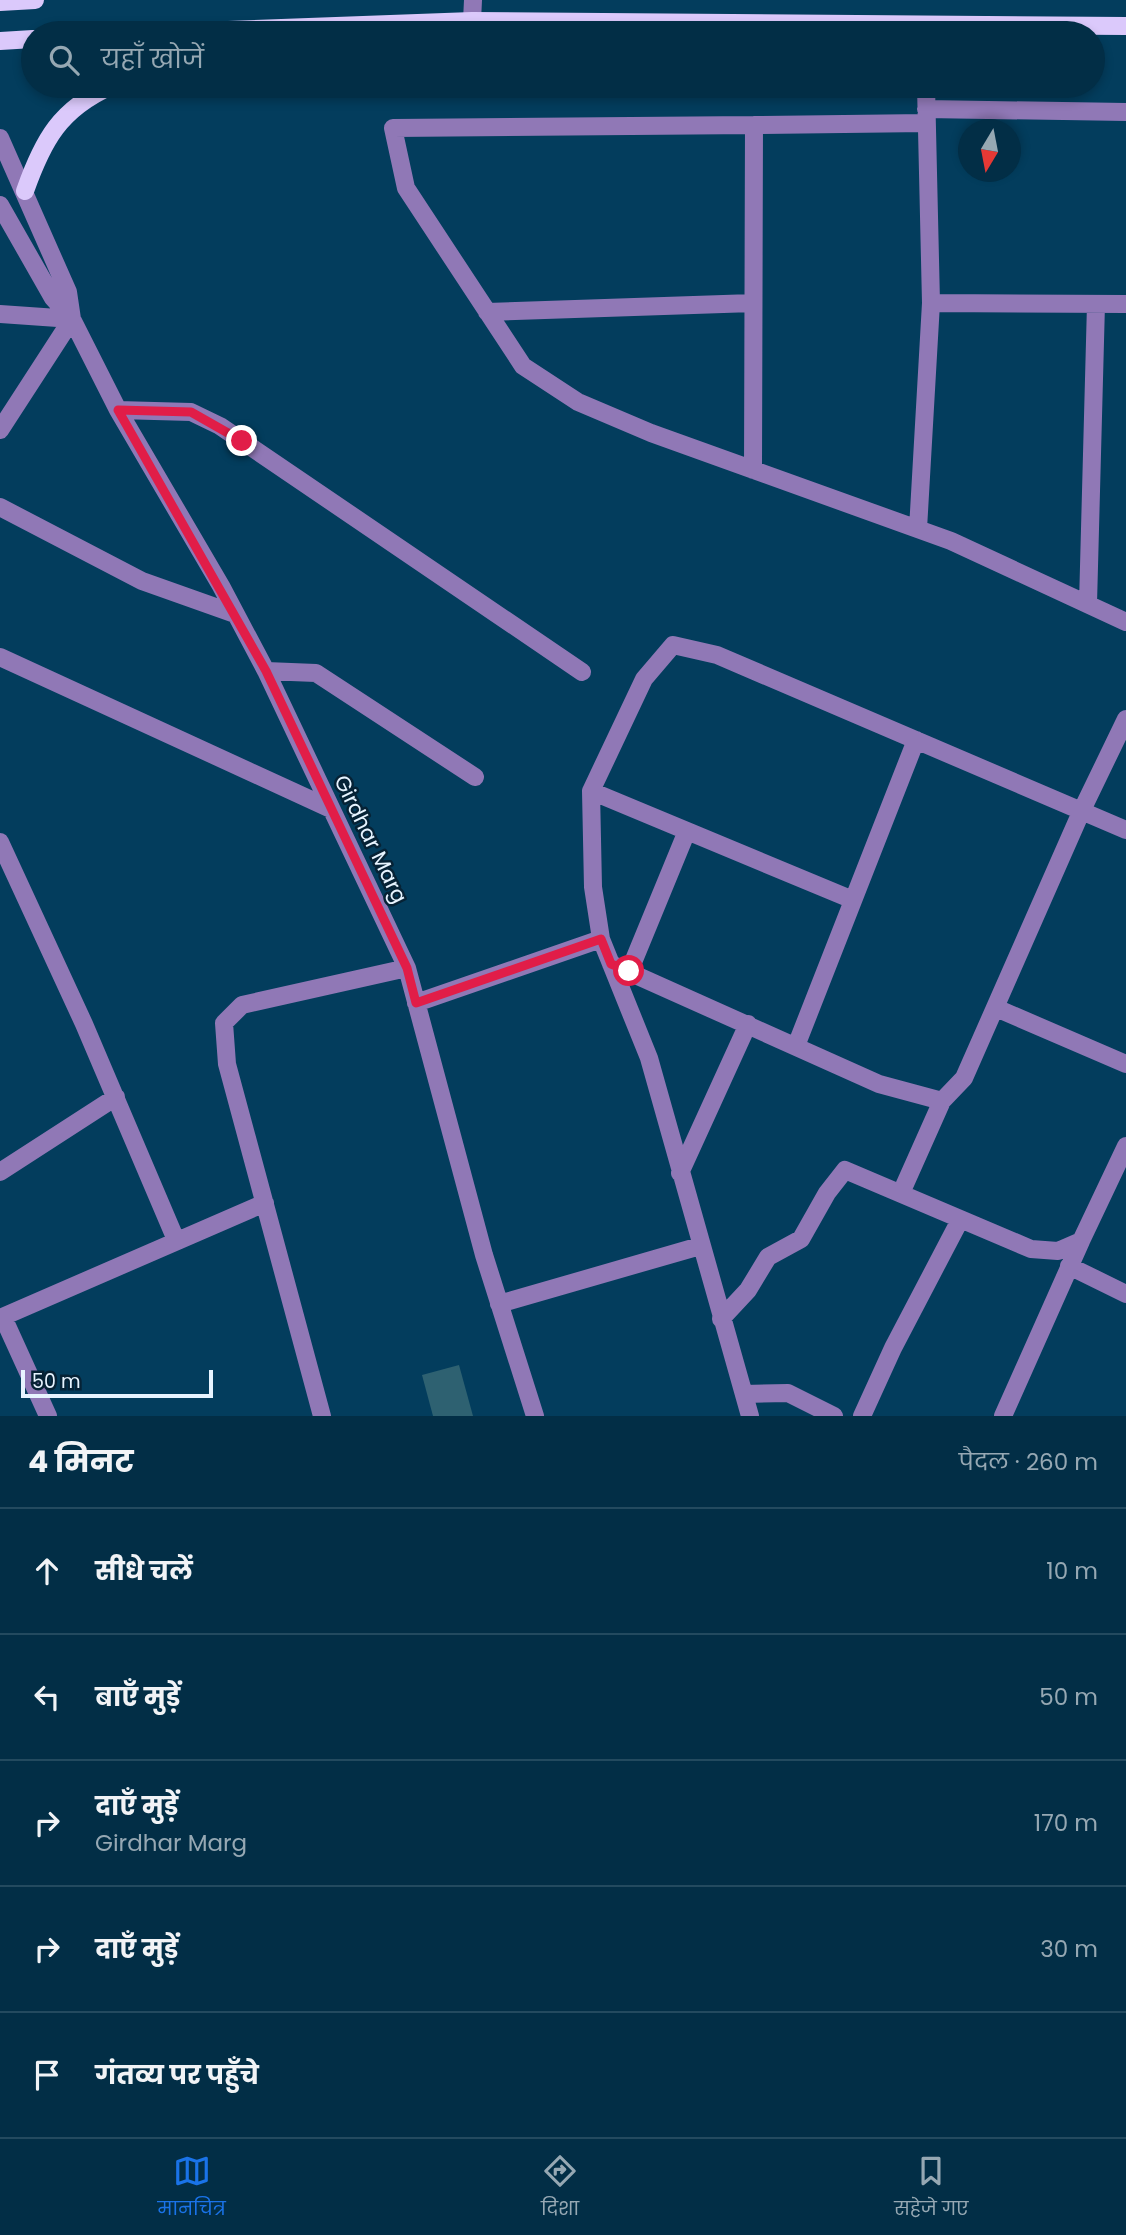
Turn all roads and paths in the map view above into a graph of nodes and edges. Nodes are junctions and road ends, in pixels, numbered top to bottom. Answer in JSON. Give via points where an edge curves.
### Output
{"nodes":[{"id":1,"x":35,"y":0,"type":"edge"},
{"id":2,"x":472,"y":0,"type":"edge"},
{"id":3,"x":0,"y":2,"type":"edge"},
{"id":4,"x":472,"y":21,"type":"edge"},
{"id":5,"x":1105,"y":26,"type":"edge"},
{"id":6,"x":1126,"y":26,"type":"edge"},
{"id":7,"x":21,"y":40,"type":"edge"},
{"id":8,"x":0,"y":41,"type":"edge"},
{"id":9,"x":87,"y":98,"type":"edge"},
{"id":10,"x":926,"y":98,"type":"edge"},
{"id":11,"x":1126,"y":112,"type":"edge"},
{"id":12,"x":926,"y":116,"type":"junction"},
{"id":13,"x":754,"y":125,"type":"junction"},
{"id":14,"x":0,"y":138,"type":"edge"},
{"id":15,"x":25,"y":191,"type":"junction"},
{"id":16,"x":0,"y":205,"type":"edge"},
{"id":17,"x":753,"y":303,"type":"junction"},
{"id":18,"x":931,"y":303,"type":"junction"},
{"id":19,"x":1096,"y":304,"type":"junction"},
{"id":20,"x":1126,"y":304,"type":"edge"},
{"id":21,"x":487,"y":312,"type":"junction"},
{"id":22,"x":0,"y":314,"type":"edge"},
{"id":23,"x":72,"y":319,"type":"junction"},
{"id":24,"x":118,"y":410,"type":"junction"},
{"id":25,"x":0,"y":430,"type":"edge"},
{"id":26,"x":753,"y":470,"type":"junction"},
{"id":27,"x":0,"y":507,"type":"edge"},
{"id":28,"x":918,"y":529,"type":"junction"},
{"id":29,"x":1088,"y":604,"type":"junction"},
{"id":30,"x":234,"y":614,"type":"junction"},
{"id":31,"x":1126,"y":622,"type":"edge"},
{"id":32,"x":0,"y":657,"type":"edge"},
{"id":33,"x":266,"y":671,"type":"junction"},
{"id":34,"x":582,"y":672,"type":"dead end"},
{"id":35,"x":1126,"y":719,"type":"edge"},
{"id":36,"x":916,"y":740,"type":"junction"},
{"id":37,"x":475,"y":777,"type":"dead end"},
{"id":38,"x":591,"y":790,"type":"junction"},
{"id":39,"x":331,"y":809,"type":"junction"},
{"id":40,"x":1082,"y":810,"type":"junction"},
{"id":41,"x":1126,"y":830,"type":"edge"},
{"id":42,"x":687,"y":831,"type":"junction"},
{"id":43,"x":0,"y":842,"type":"edge"},
{"id":44,"x":853,"y":900,"type":"junction"},
{"id":45,"x":601,"y":939,"type":"junction"},
{"id":46,"x":611,"y":964,"type":"junction"},
{"id":47,"x":407,"y":968,"type":"junction"},
{"id":48,"x":629,"y":971,"type":"junction"},
{"id":49,"x":416,"y":1003,"type":"junction"},
{"id":50,"x":996,"y":1008,"type":"junction"},
{"id":51,"x":748,"y":1024,"type":"junction"},
{"id":52,"x":796,"y":1046,"type":"junction"},
{"id":53,"x":1126,"y":1063,"type":"edge"},
{"id":54,"x":116,"y":1097,"type":"junction"},
{"id":55,"x":942,"y":1101,"type":"junction"},
{"id":56,"x":1126,"y":1146,"type":"edge"},
{"id":57,"x":0,"y":1172,"type":"edge"},
{"id":58,"x":680,"y":1173,"type":"junction"},
{"id":59,"x":901,"y":1192,"type":"junction"},
{"id":60,"x":265,"y":1203,"type":"junction"},
{"id":61,"x":960,"y":1220,"type":"junction"},
{"id":62,"x":176,"y":1240,"type":"junction"},
{"id":63,"x":1081,"y":1241,"type":"junction"},
{"id":64,"x":700,"y":1246,"type":"junction"},
{"id":65,"x":1069,"y":1266,"type":"junction"},
{"id":66,"x":1126,"y":1294,"type":"edge"},
{"id":67,"x":499,"y":1304,"type":"junction"},
{"id":68,"x":1,"y":1318,"type":"edge"},
{"id":69,"x":721,"y":1319,"type":"junction"},
{"id":70,"x":744,"y":1394,"type":"junction"},
{"id":71,"x":48,"y":1416,"type":"edge"},
{"id":72,"x":322,"y":1416,"type":"edge"},
{"id":73,"x":535,"y":1416,"type":"edge"},
{"id":74,"x":750,"y":1416,"type":"edge"},
{"id":75,"x":834,"y":1416,"type":"edge"},
{"id":76,"x":862,"y":1416,"type":"edge"},
{"id":77,"x":1003,"y":1416,"type":"edge"}],
"edges":[{"from":1,"to":3,"type":"main road"},
{"from":2,"to":4,"type":"street"},
{"from":5,"to":6,"type":"main road"},
{"from":7,"to":8,"type":"main road"},
{"from":9,"to":15,"type":"main road","via":[[62,117],[38,154]]},
{"from":10,"to":12,"type":"street"},
{"from":11,"to":12,"type":"street"},
{"from":12,"to":13,"type":"street"},
{"from":12,"to":18,"type":"street"},
{"from":13,"to":17,"type":"street"},
{"from":13,"to":21,"type":"street","via":[[393,128],[406,188]]},
{"from":14,"to":15,"type":"street"},
{"from":15,"to":23,"type":"street","via":[[68,292]]},
{"from":16,"to":23,"type":"street","via":[[52,298]]},
{"from":17,"to":21,"type":"street"},
{"from":17,"to":26,"type":"street"},
{"from":18,"to":19,"type":"street"},
{"from":18,"to":28,"type":"street"},
{"from":19,"to":20,"type":"street"},
{"from":19,"to":29,"type":"street"},
{"from":21,"to":26,"type":"street","via":[[523,366],[578,402]]},
{"from":22,"to":23,"type":"street"},
{"from":23,"to":24,"type":"street","name":"Girdhar Marg"},
{"from":23,"to":25,"type":"street"},
{"from":24,"to":30,"type":"street","name":"Girdhar Marg"},
{"from":24,"to":34,"type":"street","via":[[191,412],[220,426]]},
{"from":26,"to":28,"type":"street"},
{"from":27,"to":30,"type":"street","via":[[142,581]]},
{"from":28,"to":29,"type":"street"},
{"from":29,"to":31,"type":"street"},
{"from":30,"to":33,"type":"street","name":"Girdhar Marg"},
{"from":32,"to":39,"type":"street"},
{"from":33,"to":37,"type":"street","via":[[316,673]]},
{"from":33,"to":39,"type":"street","name":"Girdhar Marg"},
{"from":35,"to":40,"type":"street"},
{"from":36,"to":38,"type":"street","via":[[717,655],[673,645],[644,679]]},
{"from":36,"to":40,"type":"street"},
{"from":36,"to":44,"type":"street"},
{"from":38,"to":42,"type":"street"},
{"from":38,"to":45,"type":"street","via":[[593,887]]},
{"from":39,"to":47,"type":"street","name":"Girdhar Marg"},
{"from":40,"to":41,"type":"street"},
{"from":40,"to":50,"type":"street"},
{"from":42,"to":44,"type":"street"},
{"from":42,"to":48,"type":"street"},
{"from":43,"to":54,"type":"street"},
{"from":44,"to":52,"type":"street"},
{"from":45,"to":46,"type":"street"},
{"from":45,"to":49,"type":"street"},
{"from":46,"to":48,"type":"street"},
{"from":46,"to":58,"type":"street","via":[[649,1058]]},
{"from":47,"to":49,"type":"street","name":"Girdhar Marg"},
{"from":47,"to":60,"type":"street","via":[[242,1005],[224,1023],[227,1064]]},
{"from":48,"to":51,"type":"street"},
{"from":49,"to":67,"type":"street","name":"Girdhar Marg"},
{"from":50,"to":53,"type":"street"},
{"from":50,"to":55,"type":"street","via":[[964,1078]]},
{"from":51,"to":52,"type":"street"},
{"from":51,"to":58,"type":"street"},
{"from":52,"to":55,"type":"street","via":[[879,1084]]},
{"from":54,"to":57,"type":"street"},
{"from":54,"to":62,"type":"street"},
{"from":55,"to":59,"type":"street"},
{"from":56,"to":63,"type":"street"},
{"from":58,"to":64,"type":"street"},
{"from":59,"to":61,"type":"street"},
{"from":59,"to":69,"type":"street","via":[[845,1170],[801,1239],[768,1257],[748,1290]]},
{"from":60,"to":62,"type":"street"},
{"from":60,"to":72,"type":"street"},
{"from":61,"to":63,"type":"street","via":[[1031,1249],[1058,1251]]},
{"from":61,"to":76,"type":"street"},
{"from":62,"to":68,"type":"street"},
{"from":63,"to":65,"type":"street"},
{"from":64,"to":67,"type":"street"},
{"from":64,"to":69,"type":"street"},
{"from":65,"to":66,"type":"street"},
{"from":65,"to":77,"type":"street"},
{"from":67,"to":73,"type":"street","name":"Girdhar Marg"},
{"from":68,"to":71,"type":"street"},
{"from":69,"to":70,"type":"street"},
{"from":70,"to":74,"type":"street"},
{"from":70,"to":75,"type":"street","via":[[788,1393]]}]}
